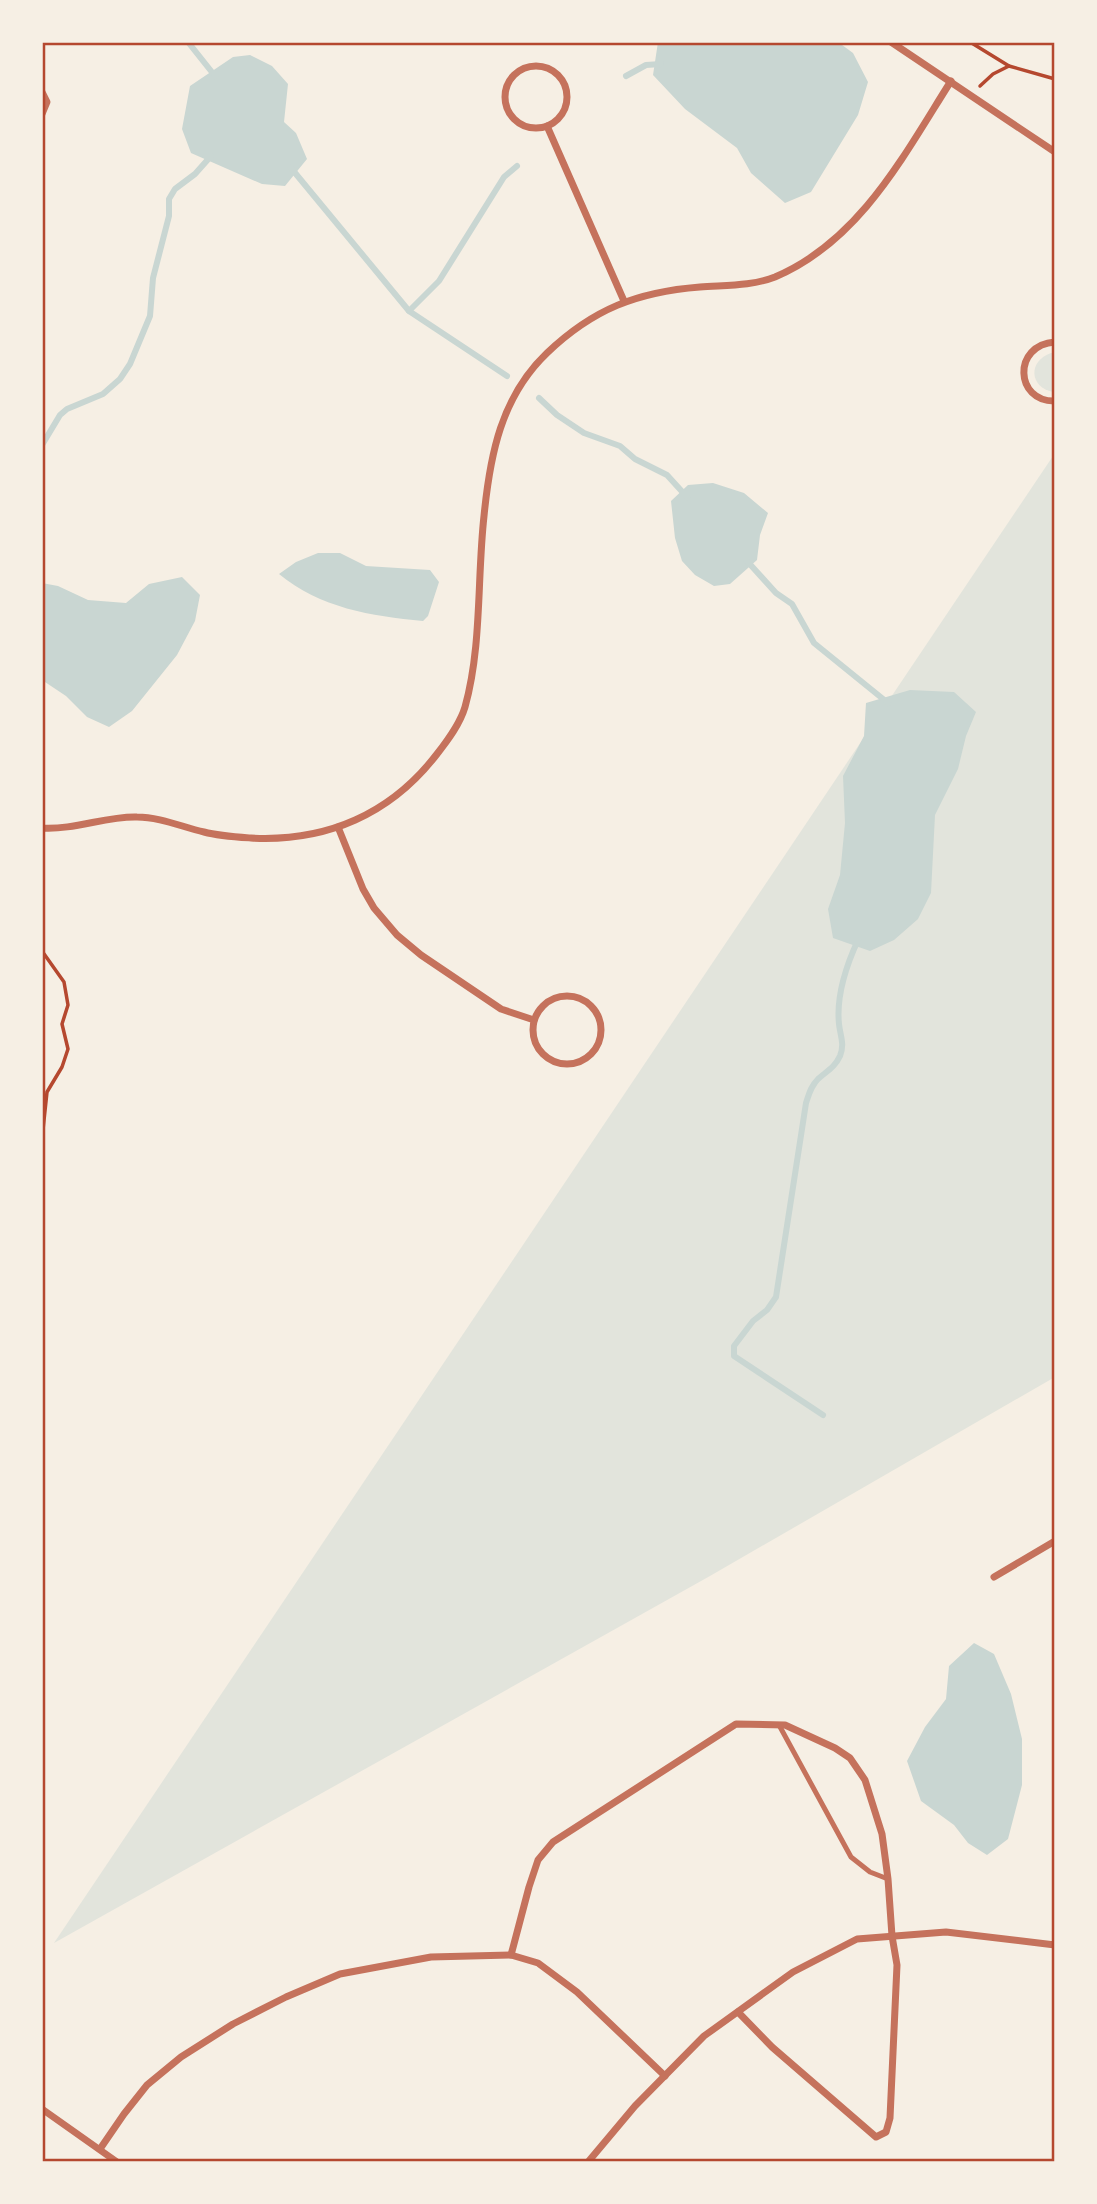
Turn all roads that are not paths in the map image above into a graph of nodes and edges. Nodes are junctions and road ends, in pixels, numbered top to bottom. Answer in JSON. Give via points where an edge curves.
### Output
{"nodes":[{"id":1,"x":891,"y":42,"type":"edge"},
{"id":2,"x":951,"y":81,"type":"junction"},
{"id":3,"x":42,"y":92,"type":"edge"},
{"id":4,"x":42,"y":114,"type":"edge"},
{"id":5,"x":547,"y":126,"type":"junction"},
{"id":6,"x":1055,"y":152,"type":"edge"},
{"id":7,"x":624,"y":301,"type":"junction"},
{"id":8,"x":1055,"y":342,"type":"edge"},
{"id":9,"x":1055,"y":401,"type":"edge"},
{"id":10,"x":338,"y":827,"type":"junction"},
{"id":11,"x":42,"y":828,"type":"edge"},
{"id":12,"x":534,"y":1020,"type":"junction"},
{"id":13,"x":1055,"y":1541,"type":"edge"},
{"id":14,"x":994,"y":1577,"type":"dead end"},
{"id":15,"x":779,"y":1725,"type":"junction"},
{"id":16,"x":888,"y":1879,"type":"junction"},
{"id":17,"x":892,"y":1936,"type":"junction"},
{"id":18,"x":1055,"y":1945,"type":"edge"},
{"id":19,"x":511,"y":1955,"type":"junction"},
{"id":20,"x":738,"y":2012,"type":"junction"},
{"id":21,"x":665,"y":2076,"type":"junction"},
{"id":22,"x":42,"y":2109,"type":"edge"},
{"id":23,"x":100,"y":2149,"type":"junction"},
{"id":24,"x":117,"y":2162,"type":"edge"},
{"id":25,"x":588,"y":2162,"type":"edge"}],
"edges":[{"from":1,"to":2,"type":"street"},
{"from":2,"to":6,"type":"street"},
{"from":2,"to":7,"type":"street","via":[[876,196],[856,220],[806,260],[751,283],[671,289]]},
{"from":3,"to":4,"type":"street","via":[[47,102]]},
{"from":5,"to":5,"type":"street","via":[[566,106],[561,78],[544,67],[517,72],[505,90],[507,109],[521,125]]},
{"from":5,"to":7,"type":"street"},
{"from":7,"to":10,"type":"street","via":[[570,332],[553,348],[523,380],[496,436],[488,475],[469,691],[451,736],[404,790]]},
{"from":8,"to":9,"type":"street","via":[[1033,350],[1023,373],[1037,397]]},
{"from":10,"to":11,"type":"street","via":[[312,835],[251,838],[133,816]]},
{"from":10,"to":12,"type":"street","via":[[363,889],[397,935],[501,1009]]},
{"from":12,"to":12,"type":"street","via":[[537,1046],[553,1061],[575,1063],[591,1055],[598,1045],[598,1015],[581,998],[569,995],[548,1001]]},
{"from":13,"to":14,"type":"street"},
{"from":15,"to":16,"type":"lane","via":[[851,1857]]},
{"from":15,"to":16,"type":"street","via":[[850,1758],[865,1780],[882,1834]]},
{"from":15,"to":19,"type":"street","via":[[736,1724],[553,1842],[538,1860],[528,1886]]},
{"from":16,"to":17,"type":"street"},
{"from":17,"to":18,"type":"street","via":[[946,1933]]},
{"from":17,"to":20,"type":"street","via":[[857,1939],[834,1949]]},
{"from":17,"to":20,"type":"street","via":[[897,2008],[890,2118],[886,2132],[876,2137],[772,2048]]},
{"from":19,"to":21,"type":"street","via":[[538,1963],[577,1992]]},
{"from":19,"to":23,"type":"street","via":[[431,1957],[340,1974],[286,1997],[181,2057],[147,2085]]},
{"from":20,"to":21,"type":"street","via":[[704,2036]]},
{"from":21,"to":25,"type":"street"},
{"from":22,"to":23,"type":"street"},
{"from":23,"to":24,"type":"street"}]}
